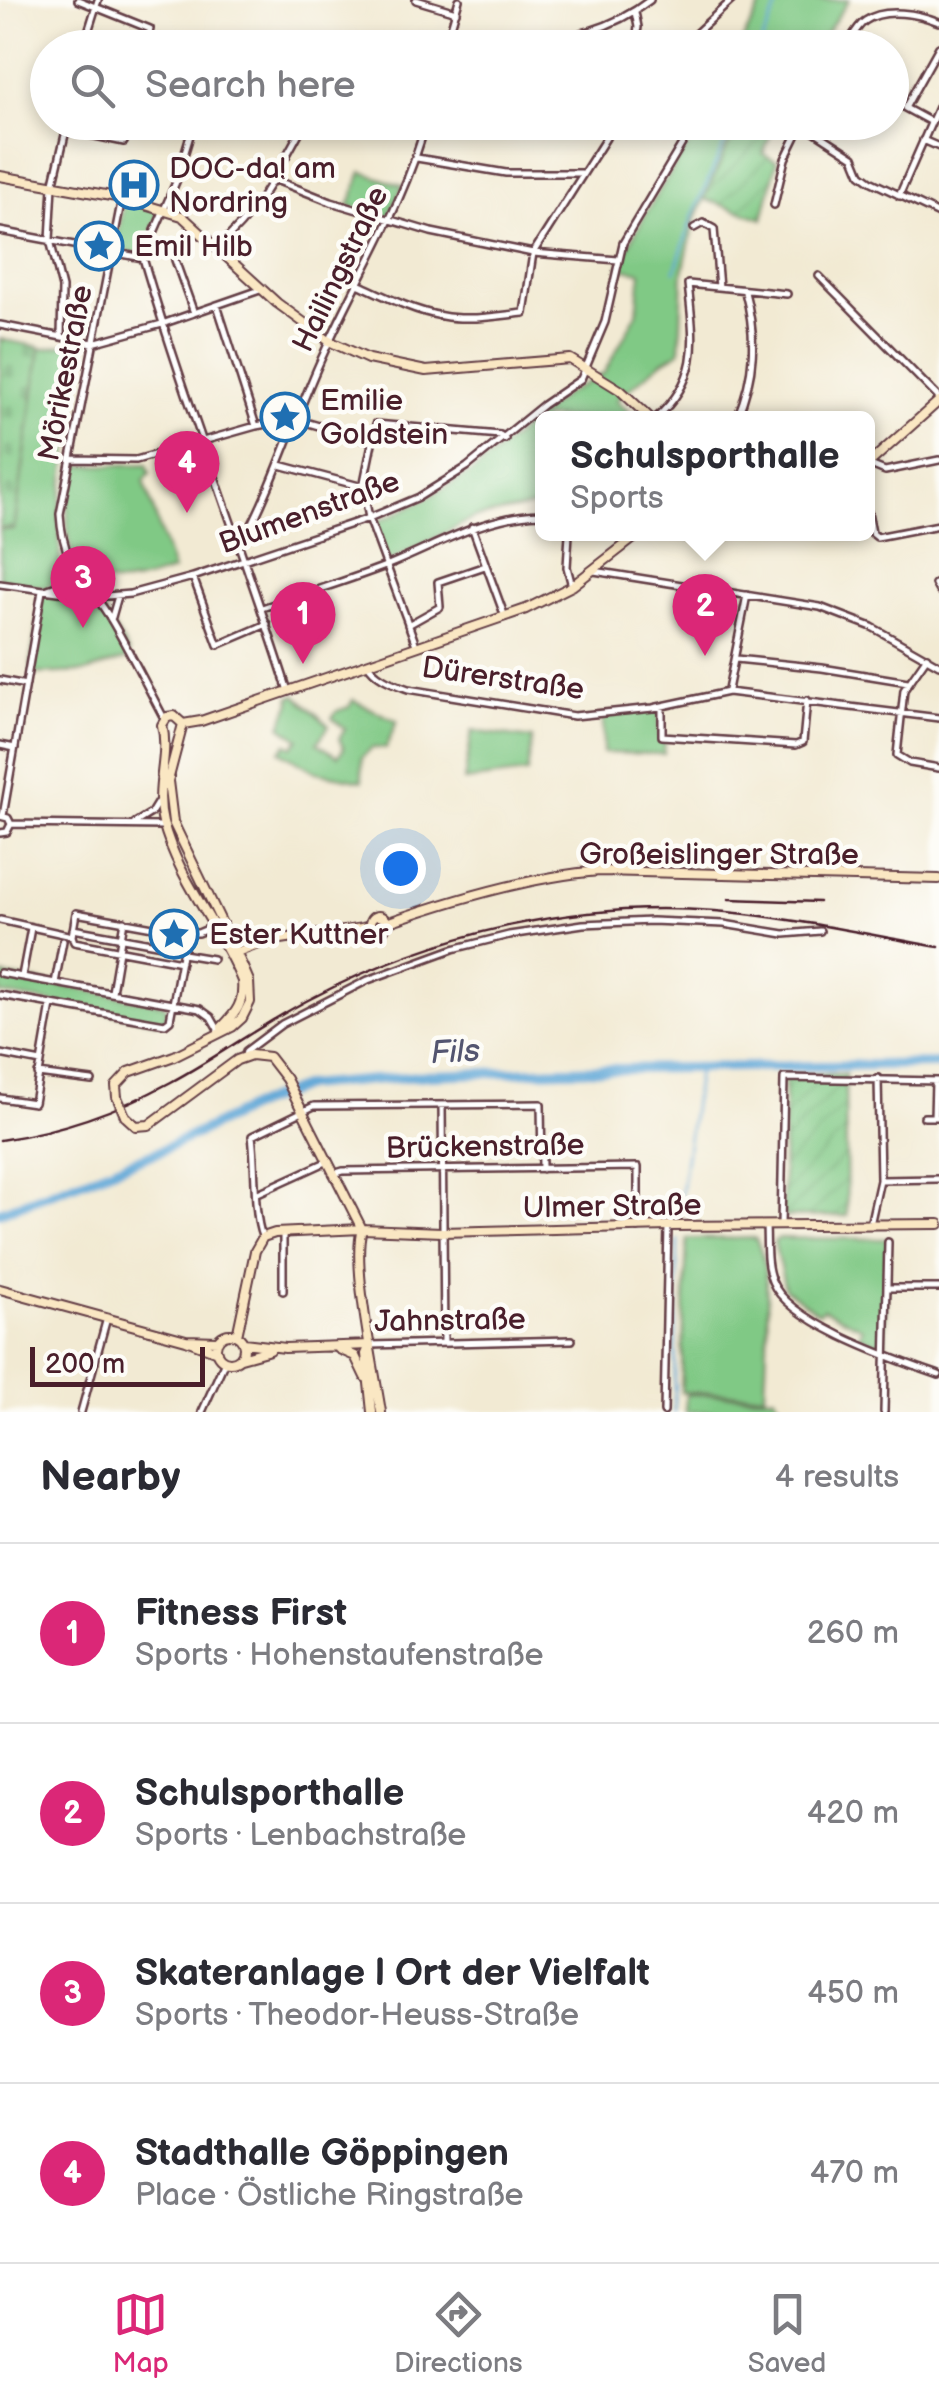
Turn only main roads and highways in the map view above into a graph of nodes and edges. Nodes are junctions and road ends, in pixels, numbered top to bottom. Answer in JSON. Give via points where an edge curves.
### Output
{"nodes":[{"id":1,"x":0,"y":176,"type":"edge"},
{"id":2,"x":939,"y":399,"type":"edge"},
{"id":3,"x":645,"y":411,"type":"edge"},
{"id":4,"x":875,"y":458,"type":"edge"},
{"id":5,"x":630,"y":541,"type":"edge"},
{"id":6,"x":183,"y":724,"type":"junction"},
{"id":7,"x":167,"y":736,"type":"junction"},
{"id":8,"x":178,"y":736,"type":"junction"},
{"id":9,"x":168,"y":824,"type":"junction"},
{"id":10,"x":939,"y":879,"type":"edge"},
{"id":11,"x":233,"y":954,"type":"junction"},
{"id":12,"x":939,"y":1224,"type":"edge"},
{"id":13,"x":362,"y":1229,"type":"junction"},
{"id":14,"x":0,"y":1289,"type":"edge"},
{"id":15,"x":237,"y":1336,"type":"junction"},
{"id":16,"x":186,"y":1340,"type":"junction"},
{"id":17,"x":218,"y":1342,"type":"junction"},
{"id":18,"x":244,"y":1344,"type":"junction"},
{"id":19,"x":370,"y":1344,"type":"junction"},
{"id":20,"x":330,"y":1347,"type":"junction"},
{"id":21,"x":285,"y":1348,"type":"junction"},
{"id":22,"x":217,"y":1352,"type":"junction"},
{"id":23,"x":241,"y":1358,"type":"junction"},
{"id":24,"x":368,"y":1385,"type":"junction"},
{"id":25,"x":372,"y":1412,"type":"edge"},
{"id":26,"x":381,"y":1412,"type":"edge"}],
"edges":[{"from":1,"to":3,"type":"main road","via":[[182,216],[260,290],[329,341],[379,363],[417,371],[560,358],[586,366]]},
{"from":2,"to":4,"type":"main road"},
{"from":5,"to":6,"type":"main road","via":[[572,586],[504,617]]},
{"from":6,"to":7,"type":"main road","via":[[174,716],[165,720]]},
{"from":6,"to":8,"type":"main road"},
{"from":7,"to":8,"type":"main road"},
{"from":7,"to":9,"type":"main road","via":[[159,800]]},
{"from":8,"to":9,"type":"main road"},
{"from":9,"to":11,"type":"main road"},
{"from":9,"to":11,"type":"main road","via":[[212,926]]},
{"from":10,"to":11,"type":"main road","name":"Großeislinger Straße","via":[[600,870],[386,922],[376,917],[371,926],[339,934],[268,940]]},
{"from":11,"to":13,"type":"main road","bridge":true,"via":[[242,981],[234,1017],[174,1056],[128,1072],[116,1086],[125,1116],[136,1126],[148,1124],[245,1056],[264,1056],[286,1078]]},
{"from":12,"to":13,"type":"main road","name":"Ulmer Straße"},
{"from":13,"to":15,"type":"main road","name":"Ulmer Straße","via":[[263,1237]]},
{"from":13,"to":19,"type":"main road"},
{"from":14,"to":16,"type":"main road"},
{"from":15,"to":17,"type":"main road"},
{"from":15,"to":18,"type":"main road"},
{"from":16,"to":17,"type":"main road"},
{"from":16,"to":22,"type":"main road"},
{"from":17,"to":22,"type":"main road"},
{"from":18,"to":21,"type":"main road","name":"Jahnstraße"},
{"from":18,"to":23,"type":"main road"},
{"from":19,"to":20,"type":"main road","name":"Jahnstraße"},
{"from":19,"to":24,"type":"main road"},
{"from":19,"to":26,"type":"main road"},
{"from":20,"to":21,"type":"main road","name":"Jahnstraße"},
{"from":20,"to":24,"type":"main road","name":"Jahnstraße","via":[[355,1356]]},
{"from":21,"to":23,"type":"main road","name":"Jahnstraße"},
{"from":22,"to":23,"type":"main road","via":[[225,1361]]},
{"from":24,"to":25,"type":"main road"}]}
